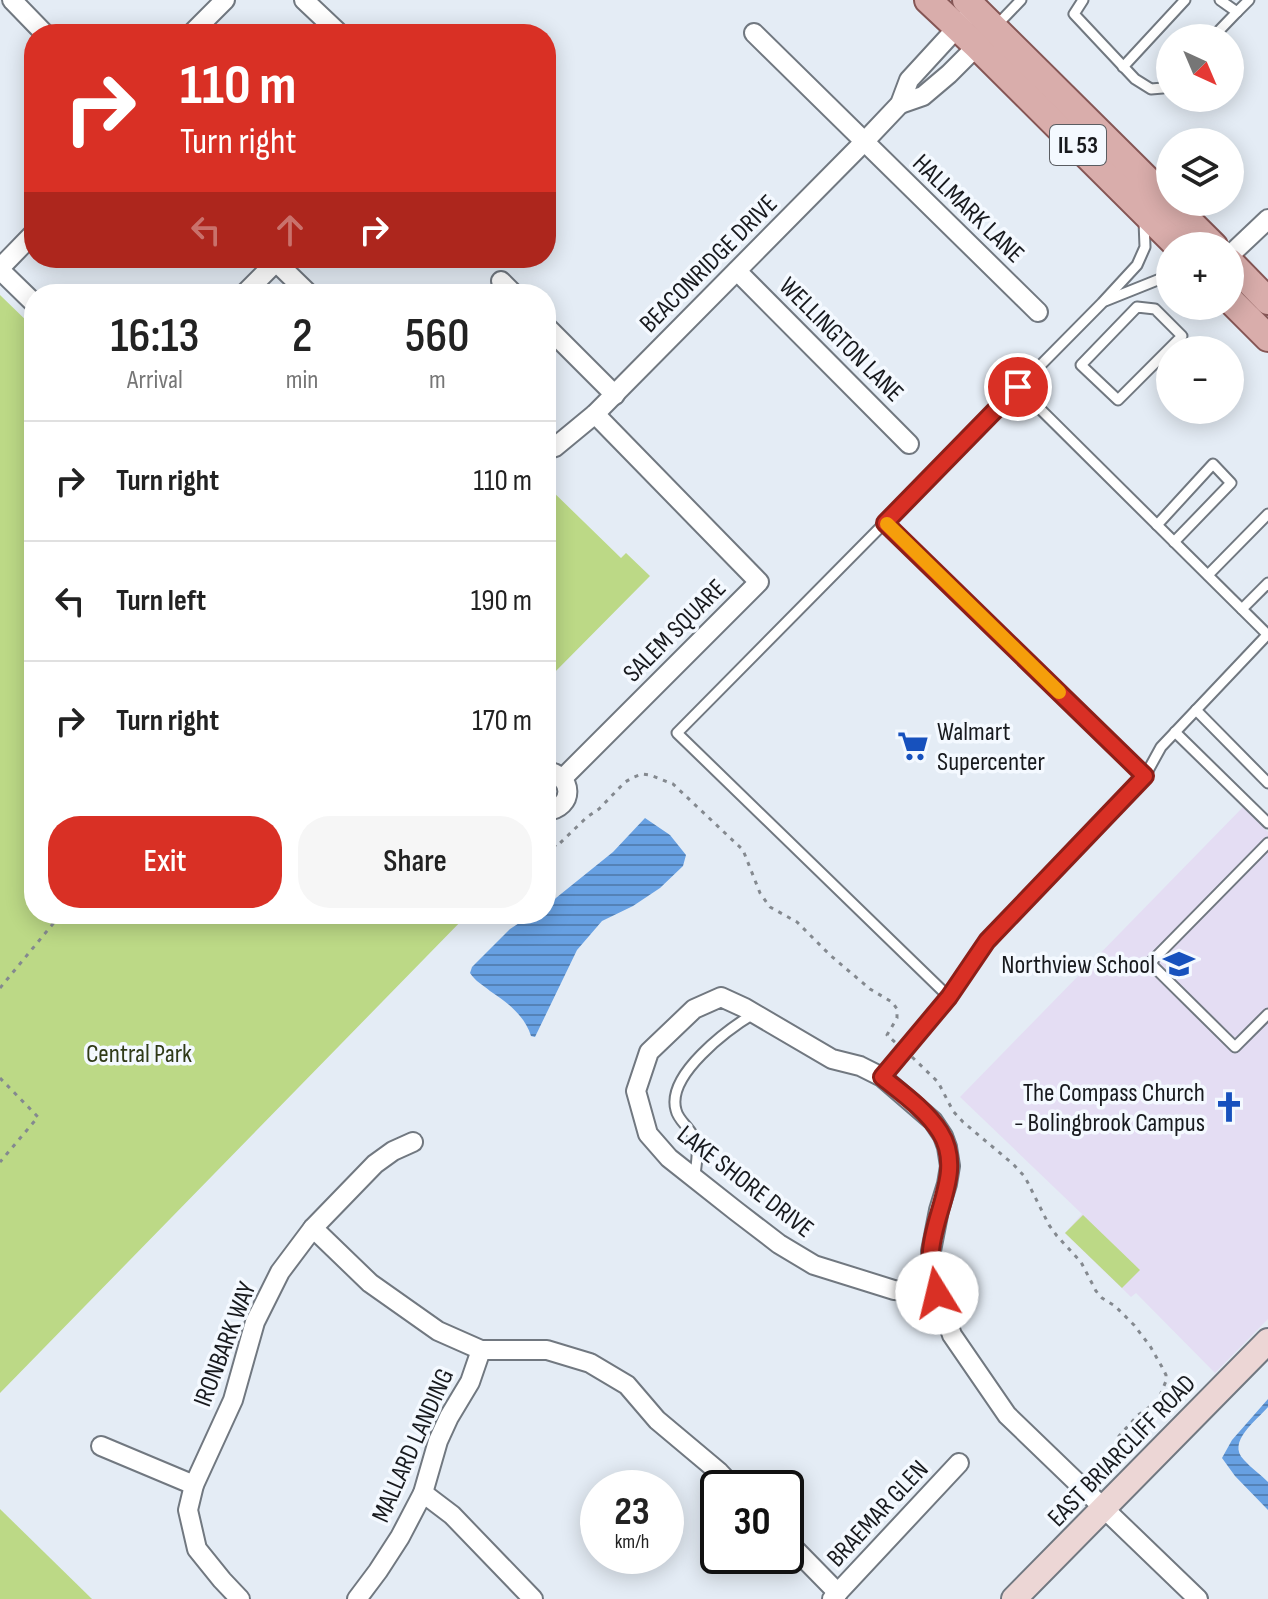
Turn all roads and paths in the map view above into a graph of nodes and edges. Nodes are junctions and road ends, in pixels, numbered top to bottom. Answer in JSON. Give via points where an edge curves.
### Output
{"nodes":[{"id":1,"x":12,"y":0,"type":"edge"},
{"id":2,"x":225,"y":0,"type":"edge"},
{"id":3,"x":304,"y":0,"type":"edge"},
{"id":4,"x":928,"y":0,"type":"edge"},
{"id":5,"x":1021,"y":0,"type":"edge"},
{"id":6,"x":1083,"y":0,"type":"edge"},
{"id":7,"x":1185,"y":0,"type":"edge"},
{"id":8,"x":1220,"y":0,"type":"edge"},
{"id":9,"x":1249,"y":0,"type":"edge"},
{"id":10,"x":971,"y":9,"type":"edge"},
{"id":11,"x":1237,"y":12,"type":"junction"},
{"id":12,"x":35,"y":24,"type":"edge"},
{"id":13,"x":201,"y":24,"type":"edge"},
{"id":14,"x":329,"y":24,"type":"edge"},
{"id":15,"x":1225,"y":24,"type":"edge"},
{"id":16,"x":754,"y":33,"type":"dead end"},
{"id":17,"x":986,"y":37,"type":"junction"},
{"id":18,"x":1123,"y":67,"type":"junction"},
{"id":19,"x":1156,"y":89,"type":"edge"},
{"id":20,"x":900,"y":104,"type":"junction"},
{"id":21,"x":864,"y":142,"type":"junction"},
{"id":22,"x":1143,"y":209,"type":"junction"},
{"id":23,"x":1268,"y":219,"type":"edge"},
{"id":24,"x":1165,"y":232,"type":"edge"},
{"id":25,"x":1199,"y":232,"type":"edge"},
{"id":26,"x":1244,"y":242,"type":"edge"},
{"id":27,"x":24,"y":244,"type":"edge"},
{"id":28,"x":274,"y":268,"type":"edge"},
{"id":29,"x":286,"y":268,"type":"edge"},
{"id":30,"x":0,"y":269,"type":"edge"},
{"id":31,"x":737,"y":271,"type":"junction"},
{"id":32,"x":1244,"y":276,"type":"edge"},
{"id":33,"x":1156,"y":280,"type":"edge"},
{"id":34,"x":256,"y":284,"type":"edge"},
{"id":35,"x":300,"y":284,"type":"edge"},
{"id":36,"x":1129,"y":291,"type":"junction"},
{"id":37,"x":24,"y":293,"type":"edge"},
{"id":38,"x":1268,"y":301,"type":"edge"},
{"id":39,"x":1102,"y":303,"type":"junction"},
{"id":40,"x":1137,"y":307,"type":"junction"},
{"id":41,"x":1038,"y":312,"type":"dead end"},
{"id":42,"x":1244,"y":314,"type":"edge"},
{"id":43,"x":556,"y":336,"type":"edge"},
{"id":44,"x":1268,"y":338,"type":"edge"},
{"id":45,"x":1018,"y":387,"type":"junction"},
{"id":46,"x":615,"y":395,"type":"junction"},
{"id":47,"x":595,"y":414,"type":"junction"},
{"id":48,"x":909,"y":444,"type":"dead end"},
{"id":49,"x":556,"y":446,"type":"edge"},
{"id":50,"x":1268,"y":514,"type":"edge"},
{"id":51,"x":885,"y":523,"type":"junction"},
{"id":52,"x":1157,"y":525,"type":"junction"},
{"id":53,"x":1174,"y":542,"type":"junction"},
{"id":54,"x":1208,"y":575,"type":"junction"},
{"id":55,"x":1268,"y":583,"type":"edge"},
{"id":56,"x":1242,"y":609,"type":"junction"},
{"id":57,"x":1268,"y":634,"type":"edge"},
{"id":58,"x":1196,"y":710,"type":"junction"},
{"id":59,"x":1175,"y":732,"type":"junction"},
{"id":60,"x":556,"y":772,"type":"edge"},
{"id":61,"x":556,"y":776,"type":"edge"},
{"id":62,"x":1145,"y":776,"type":"junction"},
{"id":63,"x":1268,"y":783,"type":"edge"},
{"id":64,"x":556,"y":809,"type":"edge"},
{"id":65,"x":1268,"y":823,"type":"edge"},
{"id":66,"x":1268,"y":843,"type":"edge"},
{"id":67,"x":53,"y":924,"type":"edge"},
{"id":68,"x":0,"y":988,"type":"edge"},
{"id":69,"x":949,"y":997,"type":"junction"},
{"id":70,"x":755,"y":1013,"type":"junction"},
{"id":71,"x":1268,"y":1014,"type":"edge"},
{"id":72,"x":882,"y":1077,"type":"junction"},
{"id":73,"x":0,"y":1078,"type":"edge"},
{"id":74,"x":413,"y":1142,"type":"dead end"},
{"id":75,"x":0,"y":1162,"type":"edge"},
{"id":76,"x":695,"y":1179,"type":"junction"},
{"id":77,"x":313,"y":1228,"type":"junction"},
{"id":78,"x":937,"y":1293,"type":"junction"},
{"id":79,"x":1268,"y":1341,"type":"edge"},
{"id":80,"x":481,"y":1350,"type":"junction"},
{"id":81,"x":101,"y":1446,"type":"dead end"},
{"id":82,"x":959,"y":1463,"type":"dead end"},
{"id":83,"x":717,"y":1470,"type":"edge"},
{"id":84,"x":194,"y":1485,"type":"junction"},
{"id":85,"x":423,"y":1493,"type":"junction"},
{"id":86,"x":1105,"y":1507,"type":"junction"},
{"id":87,"x":804,"y":1561,"type":"edge"},
{"id":88,"x":835,"y":1596,"type":"edge"},
{"id":89,"x":240,"y":1599,"type":"edge"},
{"id":90,"x":357,"y":1599,"type":"edge"},
{"id":91,"x":533,"y":1599,"type":"edge"},
{"id":92,"x":1014,"y":1599,"type":"edge"},
{"id":93,"x":1198,"y":1599,"type":"edge"}],
"edges":[{"from":1,"to":12,"type":"street"},
{"from":2,"to":13,"type":"street"},
{"from":3,"to":14,"type":"street"},
{"from":4,"to":10,"type":"main road","number":"IL 53"},
{"from":5,"to":17,"type":"lane"},
{"from":6,"to":18,"type":"lane","via":[[1074,14]]},
{"from":7,"to":18,"type":"lane"},
{"from":8,"to":11,"type":"lane"},
{"from":9,"to":11,"type":"lane"},
{"from":10,"to":17,"type":"main road","number":"IL 53"},
{"from":10,"to":20,"type":"street","name":"BEACONRIDGE DRIVE","via":[[909,80]]},
{"from":11,"to":15,"type":"lane"},
{"from":16,"to":21,"type":"street","name":"HALLMARK LANE"},
{"from":17,"to":20,"type":"street","name":"BEACONRIDGE DRIVE","via":[[923,96]]},
{"from":17,"to":22,"type":"main road","number":"IL 53"},
{"from":17,"to":25,"type":"main road","number":"IL 53"},
{"from":18,"to":19,"type":"lane"},
{"from":20,"to":21,"type":"street","name":"BEACONRIDGE DRIVE"},
{"from":21,"to":31,"type":"street","name":"BEACONRIDGE DRIVE"},
{"from":21,"to":41,"type":"street","name":"HALLMARK LANE"},
{"from":22,"to":24,"type":"main road","number":"IL 53"},
{"from":22,"to":39,"type":"lane","via":[[1145,247],[1137,265]]},
{"from":23,"to":26,"type":"street"},
{"from":27,"to":30,"type":"street"},
{"from":28,"to":34,"type":"street"},
{"from":29,"to":35,"type":"street"},
{"from":30,"to":37,"type":"street"},
{"from":31,"to":46,"type":"street","name":"BEACONRIDGE DRIVE"},
{"from":31,"to":48,"type":"street","name":"WELLINGTON LANE"},
{"from":32,"to":38,"type":"main road"},
{"from":33,"to":36,"type":"lane"},
{"from":36,"to":39,"type":"lane"},
{"from":36,"to":40,"type":"lane"},
{"from":39,"to":45,"type":"lane"},
{"from":40,"to":40,"type":"lane","via":[[1155,309],[1182,336],[1118,400],[1081,365]]},
{"from":42,"to":44,"type":"main road"},
{"from":43,"to":46,"type":"street"},
{"from":45,"to":51,"type":"lane"},
{"from":45,"to":52,"type":"lane"},
{"from":46,"to":47,"type":"street","name":"BEACONRIDGE DRIVE"},
{"from":47,"to":49,"type":"street","name":"BEACONRIDGE DRIVE"},
{"from":47,"to":60,"type":"street","name":"SALEM SQUARE","via":[[759,582]]},
{"from":50,"to":54,"type":"lane"},
{"from":51,"to":62,"type":"lane"},
{"from":51,"to":69,"type":"lane","via":[[677,733]]},
{"from":52,"to":53,"type":"lane"},
{"from":52,"to":53,"type":"lane","via":[[1213,464],[1231,483]]},
{"from":53,"to":54,"type":"lane"},
{"from":54,"to":56,"type":"lane"},
{"from":55,"to":56,"type":"lane"},
{"from":56,"to":57,"type":"lane"},
{"from":57,"to":58,"type":"lane"},
{"from":58,"to":59,"type":"lane"},
{"from":58,"to":63,"type":"lane"},
{"from":59,"to":62,"type":"lane"},
{"from":59,"to":65,"type":"lane"},
{"from":61,"to":64,"type":"street","name":"SALEM SQUARE","via":[[567,785],[564,802]]},
{"from":62,"to":69,"type":"lane","via":[[987,941]]},
{"from":66,"to":71,"type":"lane","via":[[1150,963],[1235,1047]]},
{"from":67,"to":68,"type":"path"},
{"from":69,"to":72,"type":"lane"},
{"from":70,"to":72,"type":"street","name":"LAKE SHORE DRIVE","via":[[832,1059]]},
{"from":70,"to":76,"type":"lane","via":[[706,1051],[675,1093],[676,1112],[698,1149]]},
{"from":70,"to":76,"type":"street","name":"LAKE SHORE DRIVE","via":[[721,997],[694,1009],[649,1052],[642,1070],[636,1091],[648,1134]]},
{"from":72,"to":78,"type":"street","name":"LAKE SHORE DRIVE","via":[[933,1121],[950,1157],[931,1251]]},
{"from":73,"to":75,"type":"path","via":[[38,1117]]},
{"from":74,"to":77,"type":"street","name":"IRONBARK WAY","via":[[375,1164]]},
{"from":76,"to":78,"type":"street","name":"LAKE SHORE DRIVE","via":[[814,1265],[894,1290]]},
{"from":77,"to":80,"type":"street","via":[[370,1283],[438,1331]]},
{"from":77,"to":84,"type":"street","name":"IRONBARK WAY","via":[[280,1272],[255,1322],[233,1400]]},
{"from":78,"to":86,"type":"street","name":"LAKE SHORE DRIVE","via":[[952,1335],[1007,1415]]},
{"from":79,"to":86,"type":"street","name":"EAST BRIARCLIFF ROAD"},
{"from":80,"to":83,"type":"street","via":[[547,1350],[590,1363],[627,1385],[657,1420]]},
{"from":80,"to":85,"type":"street","name":"MALLARD LANDING","via":[[438,1441]]},
{"from":81,"to":84,"type":"street"},
{"from":82,"to":88,"type":"street","name":"BRAEMAR GLEN"},
{"from":84,"to":89,"type":"street","name":"IRONBARK WAY","via":[[188,1510],[197,1549]]},
{"from":85,"to":90,"type":"street","name":"MALLARD LANDING"},
{"from":85,"to":91,"type":"street","via":[[452,1515]]},
{"from":86,"to":92,"type":"street","name":"EAST BRIARCLIFF ROAD"},
{"from":86,"to":93,"type":"street","name":"LAKE SHORE DRIVE"},
{"from":87,"to":88,"type":"street"}]}
